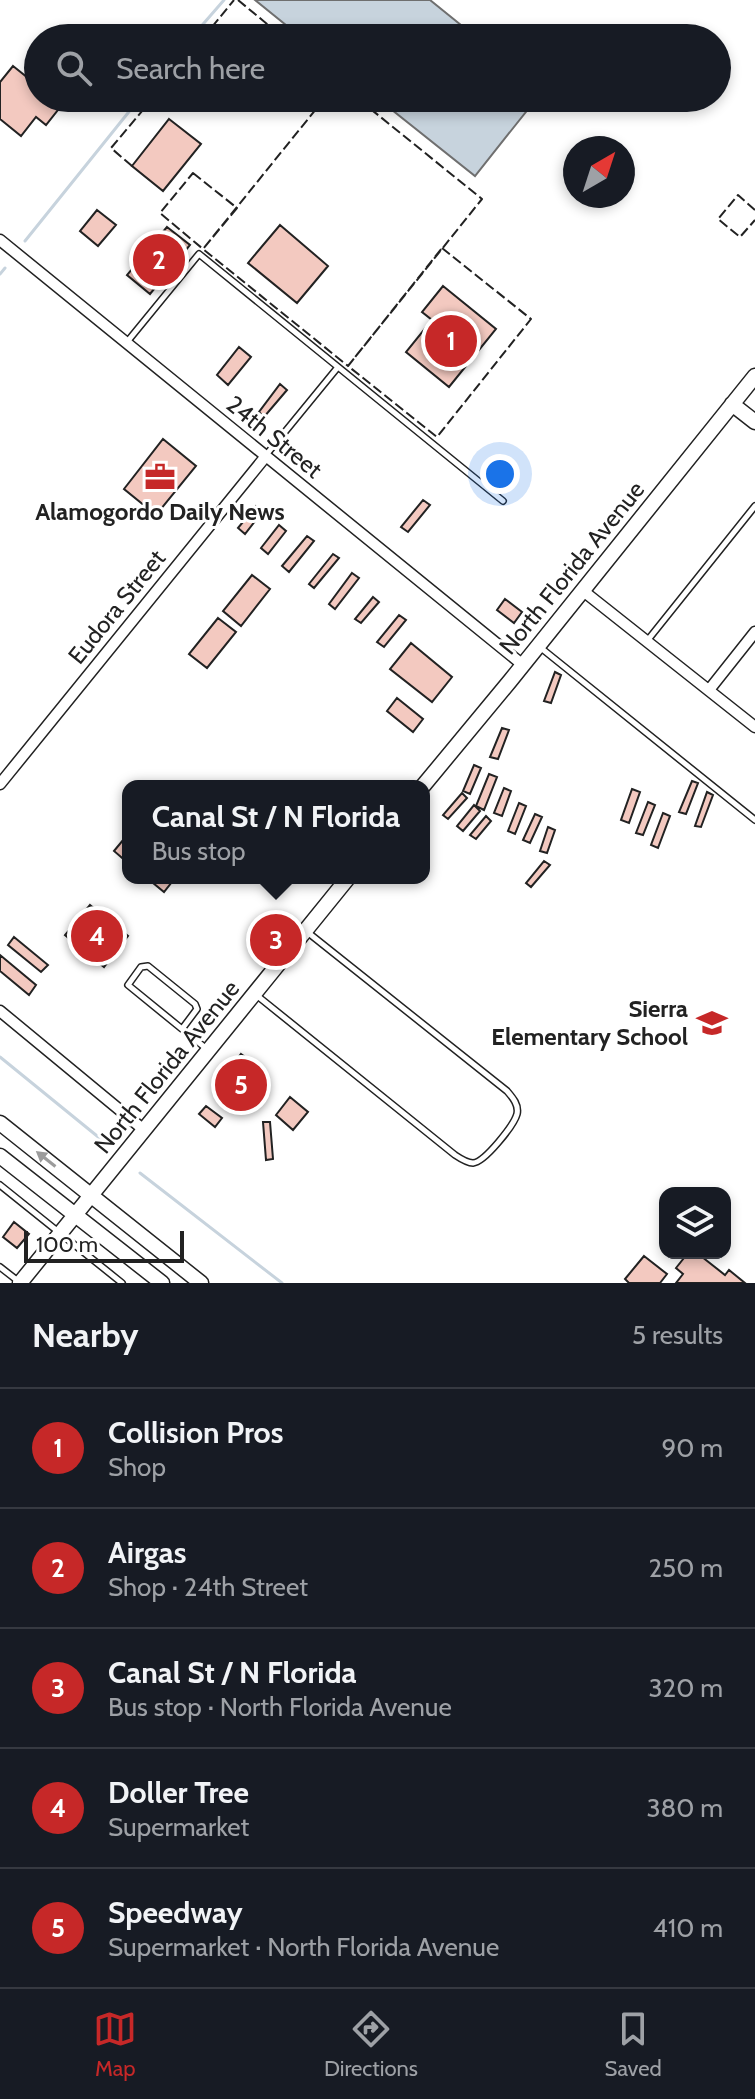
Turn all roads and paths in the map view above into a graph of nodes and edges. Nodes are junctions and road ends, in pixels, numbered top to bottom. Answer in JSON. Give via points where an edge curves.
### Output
{"nodes":[{"id":1,"x":0,"y":240,"type":"edge"},
{"id":2,"x":126,"y":343,"type":"junction"},
{"id":3,"x":338,"y":367,"type":"junction"},
{"id":4,"x":755,"y":376,"type":"edge"},
{"id":5,"x":732,"y":404,"type":"junction"},
{"id":6,"x":755,"y":422,"type":"edge"},
{"id":7,"x":266,"y":456,"type":"junction"},
{"id":8,"x":503,"y":501,"type":"dead end"},
{"id":9,"x":755,"y":506,"type":"edge"},
{"id":10,"x":582,"y":590,"type":"junction"},
{"id":11,"x":755,"y":632,"type":"edge"},
{"id":12,"x":646,"y":642,"type":"junction"},
{"id":13,"x":538,"y":645,"type":"junction"},
{"id":14,"x":523,"y":665,"type":"junction"},
{"id":15,"x":709,"y":690,"type":"junction"},
{"id":16,"x":755,"y":727,"type":"edge"},
{"id":17,"x":428,"y":780,"type":"edge"},
{"id":18,"x":0,"y":784,"type":"edge"},
{"id":19,"x":755,"y":820,"type":"edge"},
{"id":20,"x":343,"y":884,"type":"edge"},
{"id":21,"x":306,"y":931,"type":"junction"},
{"id":22,"x":255,"y":994,"type":"junction"},
{"id":23,"x":0,"y":1011,"type":"edge"},
{"id":24,"x":182,"y":1029,"type":"junction"},
{"id":25,"x":208,"y":1051,"type":"junction"},
{"id":26,"x":0,"y":1123,"type":"edge"},
{"id":27,"x":144,"y":1130,"type":"junction"},
{"id":28,"x":0,"y":1156,"type":"edge"},
{"id":29,"x":0,"y":1185,"type":"edge"},
{"id":30,"x":91,"y":1195,"type":"junction"},
{"id":31,"x":76,"y":1215,"type":"junction"},
{"id":32,"x":60,"y":1233,"type":"junction"},
{"id":33,"x":0,"y":1267,"type":"edge"},
{"id":34,"x":20,"y":1283,"type":"edge"},
{"id":35,"x":122,"y":1283,"type":"edge"},
{"id":36,"x":162,"y":1283,"type":"edge"},
{"id":37,"x":201,"y":1283,"type":"edge"}],
"edges":[{"from":1,"to":2,"type":"street","name":"24th Street"},
{"from":2,"to":3,"type":"lane","via":[[199,254]]},
{"from":2,"to":7,"type":"street","name":"24th Street"},
{"from":3,"to":7,"type":"lane"},
{"from":3,"to":8,"type":"lane"},
{"from":4,"to":5,"type":"main road","name":"North Florida Avenue"},
{"from":5,"to":6,"type":"main road"},
{"from":5,"to":10,"type":"main road","name":"North Florida Avenue"},
{"from":7,"to":14,"type":"street","name":"24th Street"},
{"from":7,"to":18,"type":"street","name":"Eudora Street"},
{"from":9,"to":12,"type":"lane"},
{"from":10,"to":12,"type":"street"},
{"from":10,"to":13,"type":"main road","name":"North Florida Avenue"},
{"from":11,"to":15,"type":"street"},
{"from":12,"to":15,"type":"street"},
{"from":13,"to":14,"type":"main road","name":"North Florida Avenue"},
{"from":13,"to":19,"type":"lane"},
{"from":14,"to":17,"type":"main road","name":"North Florida Avenue"},
{"from":15,"to":16,"type":"street"},
{"from":20,"to":21,"type":"main road","name":"North Florida Avenue"},
{"from":21,"to":22,"type":"main road","name":"North Florida Avenue"},
{"from":21,"to":22,"type":"lane","via":[[513,1098],[515,1119],[486,1156],[473,1163],[455,1155]]},
{"from":22,"to":25,"type":"main road","name":"North Florida Avenue"},
{"from":23,"to":27,"type":"street"},
{"from":24,"to":24,"type":"lane","via":[[196,1012],[195,1004],[148,966],[141,967],[128,985]]},
{"from":24,"to":25,"type":"lane"},
{"from":25,"to":27,"type":"main road","name":"North Florida Avenue"},
{"from":30,"to":26,"type":"main road","one_way":true},
{"from":27,"to":30,"type":"main road","name":"North Florida Avenue"},
{"from":28,"to":31,"type":"main road"},
{"from":29,"to":32,"type":"lane"},
{"from":30,"to":31,"type":"main road","name":"North Florida Avenue"},
{"from":30,"to":37,"type":"main road"},
{"from":31,"to":32,"type":"main road","name":"North Florida Avenue"},
{"from":31,"to":36,"type":"main road"},
{"from":32,"to":34,"type":"main road","name":"North Florida Avenue"},
{"from":32,"to":35,"type":"lane"},
{"from":33,"to":34,"type":"lane"}]}
